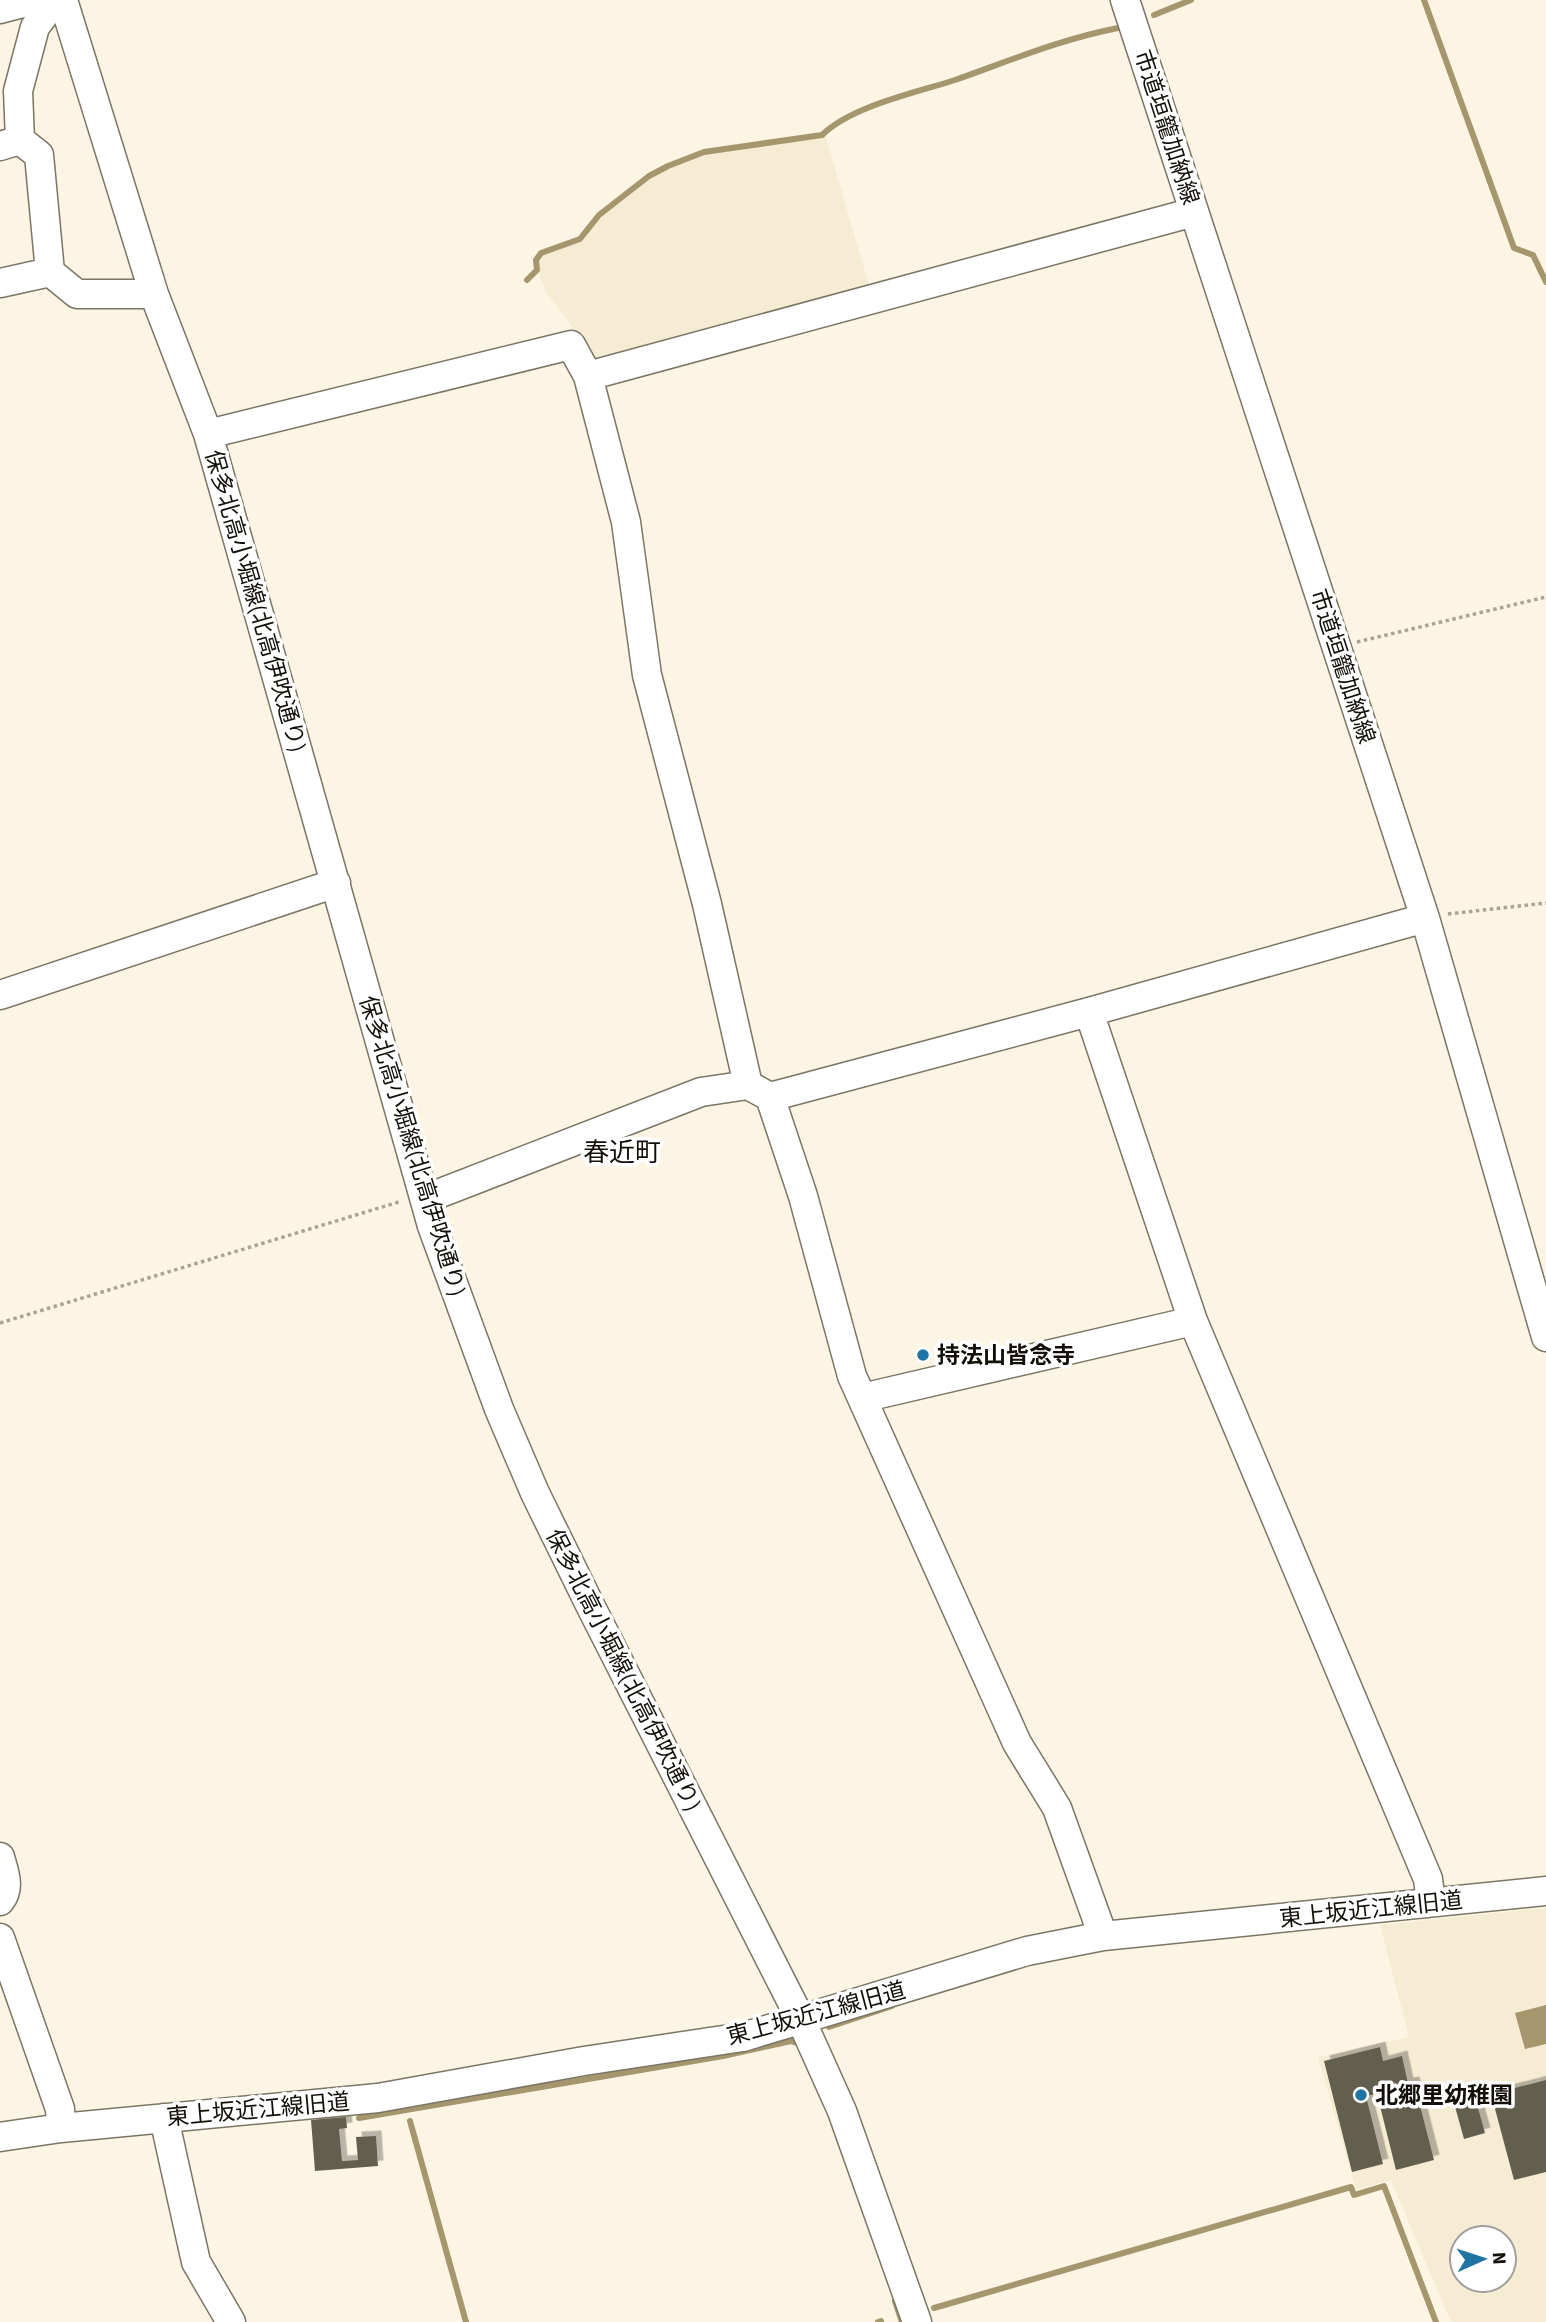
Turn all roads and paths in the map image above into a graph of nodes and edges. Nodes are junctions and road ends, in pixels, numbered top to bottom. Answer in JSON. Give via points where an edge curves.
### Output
{"nodes":[{"id":1,"x":34,"y":0,"type":"edge"},
{"id":2,"x":55,"y":0,"type":"edge"},
{"id":3,"x":63,"y":0,"type":"edge"},
{"id":4,"x":1125,"y":0,"type":"edge"},
{"id":5,"x":0,"y":9,"type":"edge"},
{"id":6,"x":10,"y":143,"type":"edge"},
{"id":7,"x":1194,"y":212,"type":"junction"},
{"id":8,"x":50,"y":272,"type":"junction"},
{"id":9,"x":0,"y":283,"type":"edge"},
{"id":10,"x":154,"y":294,"type":"junction"},
{"id":11,"x":587,"y":376,"type":"junction"},
{"id":12,"x":208,"y":434,"type":"junction"},
{"id":13,"x":1546,"y":597,"type":"edge"},
{"id":14,"x":1337,"y":648,"type":"junction"},
{"id":15,"x":336,"y":883,"type":"junction"},
{"id":16,"x":1546,"y":903,"type":"edge"},
{"id":17,"x":1425,"y":918,"type":"junction"},
{"id":18,"x":0,"y":996,"type":"edge"},
{"id":19,"x":1089,"y":1013,"type":"junction"},
{"id":20,"x":759,"y":1091,"type":"junction"},
{"id":21,"x":425,"y":1199,"type":"junction"},
{"id":22,"x":1193,"y":1321,"type":"junction"},
{"id":23,"x":0,"y":1323,"type":"edge"},
{"id":24,"x":1546,"y":1337,"type":"edge"},
{"id":25,"x":862,"y":1398,"type":"junction"},
{"id":26,"x":0,"y":1857,"type":"edge"},
{"id":27,"x":1546,"y":1891,"type":"edge"},
{"id":28,"x":0,"y":1901,"type":"edge"},
{"id":29,"x":1431,"y":1902,"type":"junction"},
{"id":30,"x":1102,"y":1936,"type":"junction"},
{"id":31,"x":0,"y":1938,"type":"edge"},
{"id":32,"x":802,"y":2022,"type":"junction"},
{"id":33,"x":164,"y":2118,"type":"junction"},
{"id":34,"x":61,"y":2128,"type":"junction"},
{"id":35,"x":0,"y":2137,"type":"edge"},
{"id":36,"x":231,"y":2322,"type":"edge"},
{"id":37,"x":917,"y":2322,"type":"edge"}],
"edges":[{"from":1,"to":5,"type":"street"},
{"from":2,"to":6,"type":"street","via":[[35,27]]},
{"from":3,"to":10,"type":"street","name":"保多北高小堀線(北高伊吹通り)"},
{"from":4,"to":7,"type":"street","name":"市道垣籠加納線"},
{"from":6,"to":8,"type":"street","via":[[39,155]]},
{"from":7,"to":11,"type":"street"},
{"from":7,"to":14,"type":"street","name":"市道垣籠加納線"},
{"from":8,"to":9,"type":"street"},
{"from":8,"to":10,"type":"street","via":[[76,294]]},
{"from":10,"to":12,"type":"street","name":"保多北高小堀線(北高伊吹通り)"},
{"from":11,"to":12,"type":"street","via":[[571,345]]},
{"from":11,"to":20,"type":"street","via":[[626,522],[647,675]]},
{"from":12,"to":15,"type":"street","name":"保多北高小堀線(北高伊吹通り)"},
{"from":13,"to":14,"type":"path"},
{"from":14,"to":17,"type":"street","name":"市道垣籠加納線"},
{"from":15,"to":18,"type":"street"},
{"from":15,"to":21,"type":"street","name":"保多北高小堀線(北高伊吹通り)"},
{"from":16,"to":17,"type":"path"},
{"from":17,"to":19,"type":"street"},
{"from":17,"to":24,"type":"street","name":"市道垣籠加納線"},
{"from":19,"to":20,"type":"street"},
{"from":19,"to":22,"type":"street"},
{"from":20,"to":21,"type":"street","via":[[701,1092]]},
{"from":20,"to":25,"type":"street","via":[[803,1196]]},
{"from":21,"to":23,"type":"path","via":[[401,1201]]},
{"from":21,"to":32,"type":"street","name":"保多北高小堀線(北高伊吹通り)","via":[[499,1409],[535,1493]]},
{"from":22,"to":25,"type":"street"},
{"from":22,"to":29,"type":"street","via":[[1428,1879]]},
{"from":25,"to":30,"type":"street","via":[[1017,1743],[1057,1808]]},
{"from":26,"to":28,"type":"street","via":[[7,1880]]},
{"from":27,"to":29,"type":"street","name":"東上坂近江線旧道"},
{"from":29,"to":30,"type":"street","name":"東上坂近江線旧道"},
{"from":30,"to":32,"type":"street","name":"東上坂近江線旧道","via":[[1027,1951]]},
{"from":31,"to":34,"type":"street","via":[[60,2109]]},
{"from":32,"to":33,"type":"street","name":"東上坂近江線旧道","via":[[743,2037],[378,2098]]},
{"from":32,"to":37,"type":"street","name":"保多北高小堀線(北高伊吹通り)","via":[[842,2110]]},
{"from":33,"to":34,"type":"street","name":"東上坂近江線旧道"},
{"from":33,"to":36,"type":"street","via":[[196,2262]]},
{"from":34,"to":35,"type":"street","name":"東上坂近江線旧道"}]}
